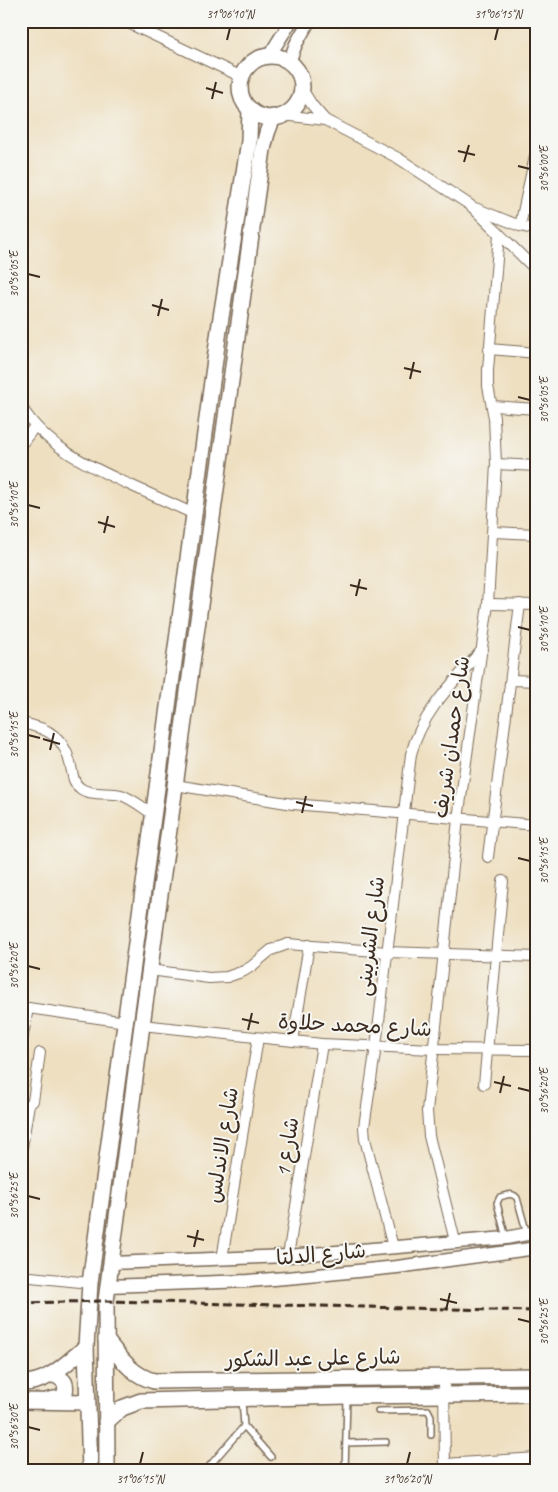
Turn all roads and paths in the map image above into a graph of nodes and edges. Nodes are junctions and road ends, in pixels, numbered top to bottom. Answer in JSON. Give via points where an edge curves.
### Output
{"nodes":[{"id":1,"x":22,"y":21,"type":"edge"},
{"id":2,"x":124,"y":21,"type":"edge"},
{"id":3,"x":292,"y":21,"type":"edge"},
{"id":4,"x":309,"y":21,"type":"edge"},
{"id":5,"x":21,"y":26,"type":"edge"},
{"id":6,"x":269,"y":56,"type":"junction"},
{"id":7,"x":289,"y":62,"type":"junction"},
{"id":8,"x":242,"y":77,"type":"junction"},
{"id":9,"x":302,"y":89,"type":"junction"},
{"id":10,"x":250,"y":109,"type":"junction"},
{"id":11,"x":278,"y":116,"type":"junction"},
{"id":12,"x":325,"y":120,"type":"junction"},
{"id":13,"x":537,"y":147,"type":"edge"},
{"id":14,"x":470,"y":205,"type":"junction"},
{"id":15,"x":520,"y":226,"type":"junction"},
{"id":16,"x":537,"y":230,"type":"edge"},
{"id":17,"x":499,"y":234,"type":"junction"},
{"id":18,"x":537,"y":271,"type":"edge"},
{"id":19,"x":489,"y":349,"type":"junction"},
{"id":20,"x":537,"y":353,"type":"edge"},
{"id":21,"x":21,"y":406,"type":"edge"},
{"id":22,"x":492,"y":406,"type":"junction"},
{"id":23,"x":537,"y":409,"type":"edge"},
{"id":24,"x":35,"y":426,"type":"junction"},
{"id":25,"x":21,"y":445,"type":"edge"},
{"id":26,"x":496,"y":464,"type":"junction"},
{"id":27,"x":537,"y":466,"type":"edge"},
{"id":28,"x":194,"y":514,"type":"junction"},
{"id":29,"x":493,"y":532,"type":"junction"},
{"id":30,"x":537,"y":534,"type":"edge"},
{"id":31,"x":488,"y":604,"type":"junction"},
{"id":32,"x":520,"y":604,"type":"junction"},
{"id":33,"x":537,"y":604,"type":"edge"},
{"id":34,"x":483,"y":649,"type":"junction"},
{"id":35,"x":511,"y":680,"type":"junction"},
{"id":36,"x":537,"y":681,"type":"edge"},
{"id":37,"x":21,"y":723,"type":"edge"},
{"id":38,"x":175,"y":785,"type":"junction"},
{"id":39,"x":403,"y":813,"type":"junction"},
{"id":40,"x":154,"y":815,"type":"junction"},
{"id":41,"x":458,"y":819,"type":"junction"},
{"id":42,"x":493,"y":822,"type":"junction"},
{"id":43,"x":537,"y":825,"type":"edge"},
{"id":44,"x":150,"y":838,"type":"junction"},
{"id":45,"x":168,"y":840,"type":"junction"},
{"id":46,"x":488,"y":857,"type":"dead end"},
{"id":47,"x":503,"y":881,"type":"dead end"},
{"id":48,"x":309,"y":945,"type":"junction"},
{"id":49,"x":387,"y":952,"type":"junction"},
{"id":50,"x":443,"y":954,"type":"junction"},
{"id":51,"x":496,"y":956,"type":"junction"},
{"id":52,"x":537,"y":957,"type":"edge"},
{"id":53,"x":150,"y":970,"type":"junction"},
{"id":54,"x":25,"y":1007,"type":"edge"},
{"id":55,"x":126,"y":1022,"type":"junction"},
{"id":56,"x":142,"y":1024,"type":"junction"},
{"id":57,"x":258,"y":1038,"type":"junction"},
{"id":58,"x":293,"y":1041,"type":"junction"},
{"id":59,"x":322,"y":1044,"type":"junction"},
{"id":60,"x":21,"y":1046,"type":"edge"},
{"id":61,"x":376,"y":1046,"type":"junction"},
{"id":62,"x":433,"y":1049,"type":"junction"},
{"id":63,"x":487,"y":1050,"type":"junction"},
{"id":64,"x":40,"y":1052,"type":"dead end"},
{"id":65,"x":537,"y":1052,"type":"edge"},
{"id":66,"x":537,"y":1076,"type":"edge"},
{"id":67,"x":484,"y":1084,"type":"dead end"},
{"id":68,"x":25,"y":1103,"type":"edge"},
{"id":69,"x":21,"y":1153,"type":"edge"},
{"id":70,"x":532,"y":1233,"type":"edge"},
{"id":71,"x":508,"y":1238,"type":"junction"},
{"id":72,"x":460,"y":1241,"type":"junction"},
{"id":73,"x":393,"y":1247,"type":"junction"},
{"id":74,"x":534,"y":1248,"type":"edge"},
{"id":75,"x":514,"y":1252,"type":"junction"},
{"id":76,"x":288,"y":1256,"type":"junction"},
{"id":77,"x":468,"y":1257,"type":"junction"},
{"id":78,"x":222,"y":1259,"type":"junction"},
{"id":79,"x":191,"y":1261,"type":"junction"},
{"id":80,"x":111,"y":1263,"type":"junction"},
{"id":81,"x":21,"y":1276,"type":"edge"},
{"id":82,"x":192,"y":1282,"type":"junction"},
{"id":83,"x":90,"y":1283,"type":"junction"},
{"id":84,"x":108,"y":1286,"type":"junction"},
{"id":85,"x":106,"y":1340,"type":"junction"},
{"id":86,"x":86,"y":1347,"type":"junction"},
{"id":87,"x":53,"y":1374,"type":"junction"},
{"id":88,"x":140,"y":1376,"type":"junction"},
{"id":89,"x":537,"y":1376,"type":"edge"},
{"id":90,"x":444,"y":1378,"type":"junction"},
{"id":91,"x":21,"y":1383,"type":"edge"},
{"id":92,"x":537,"y":1394,"type":"edge"},
{"id":93,"x":347,"y":1396,"type":"junction"},
{"id":94,"x":445,"y":1396,"type":"junction"},
{"id":95,"x":242,"y":1398,"type":"junction"},
{"id":96,"x":21,"y":1401,"type":"edge"},
{"id":97,"x":40,"y":1401,"type":"junction"},
{"id":98,"x":141,"y":1401,"type":"junction"},
{"id":99,"x":87,"y":1402,"type":"junction"},
{"id":100,"x":378,"y":1411,"type":"dead end"},
{"id":101,"x":431,"y":1420,"type":"junction"},
{"id":102,"x":445,"y":1420,"type":"junction"},
{"id":103,"x":106,"y":1422,"type":"junction"},
{"id":104,"x":244,"y":1426,"type":"junction"},
{"id":105,"x":431,"y":1436,"type":"dead end"},
{"id":106,"x":386,"y":1442,"type":"dead end"},
{"id":107,"x":346,"y":1443,"type":"junction"},
{"id":108,"x":271,"y":1456,"type":"dead end"},
{"id":109,"x":537,"y":1458,"type":"edge"},
{"id":110,"x":447,"y":1469,"type":"edge"},
{"id":111,"x":90,"y":1471,"type":"edge"},
{"id":112,"x":107,"y":1471,"type":"edge"},
{"id":113,"x":205,"y":1471,"type":"edge"},
{"id":114,"x":345,"y":1471,"type":"edge"}],
"edges":[{"from":1,"to":5,"type":"street"},
{"from":2,"to":8,"type":"street"},
{"from":3,"to":6,"type":"street"},
{"from":4,"to":7,"type":"street"},
{"from":6,"to":7,"type":"main road"},
{"from":6,"to":8,"type":"main road","via":[[255,60]]},
{"from":7,"to":9,"type":"main road","via":[[300,76]]},
{"from":8,"to":10,"type":"main road","via":[[241,91]]},
{"from":9,"to":11,"type":"main road","via":[[298,102],[289,112]]},
{"from":9,"to":12,"type":"street"},
{"from":10,"to":11,"type":"main road","via":[[260,116]]},
{"from":10,"to":28,"type":"main road","via":[[249,141]]},
{"from":11,"to":12,"type":"street"},
{"from":11,"to":38,"type":"main road","via":[[267,133],[263,149]]},
{"from":12,"to":14,"type":"street","via":[[398,158]]},
{"from":13,"to":15,"type":"street"},
{"from":14,"to":15,"type":"street"},
{"from":14,"to":17,"type":"street"},
{"from":15,"to":16,"type":"street"},
{"from":17,"to":18,"type":"street"},
{"from":17,"to":19,"type":"street","name":"شارع حمدان شريف"},
{"from":19,"to":20,"type":"street"},
{"from":19,"to":22,"type":"street","name":"شارع حمدان شريف","via":[[488,386]]},
{"from":21,"to":24,"type":"street"},
{"from":22,"to":23,"type":"street"},
{"from":22,"to":26,"type":"street","name":"شارع حمدان شريف"},
{"from":24,"to":25,"type":"street"},
{"from":24,"to":28,"type":"street","via":[[86,465]]},
{"from":26,"to":27,"type":"street"},
{"from":26,"to":29,"type":"street","name":"شارع حمدان شريف"},
{"from":28,"to":40,"type":"main road"},
{"from":29,"to":30,"type":"street"},
{"from":29,"to":31,"type":"street","name":"شارع حمدان شريف"},
{"from":31,"to":32,"type":"street"},
{"from":31,"to":34,"type":"street","name":"شارع حمدان شريف"},
{"from":32,"to":33,"type":"street"},
{"from":32,"to":35,"type":"street"},
{"from":34,"to":39,"type":"street","name":"شارع الشربينى","via":[[432,707],[419,729],[411,754]]},
{"from":34,"to":41,"type":"street","name":"شارع حمدان شريف"},
{"from":35,"to":36,"type":"street"},
{"from":35,"to":42,"type":"street"},
{"from":37,"to":40,"type":"street","via":[[43,728],[58,739],[68,754],[73,778],[80,789],[120,795]]},
{"from":38,"to":39,"type":"street","via":[[293,804]]},
{"from":38,"to":45,"type":"main road"},
{"from":39,"to":41,"type":"street"},
{"from":39,"to":49,"type":"street","name":"شارع الشربينى"},
{"from":40,"to":44,"type":"main road"},
{"from":41,"to":42,"type":"street"},
{"from":41,"to":50,"type":"street","name":"شارع حمدان شريف"},
{"from":42,"to":43,"type":"street"},
{"from":42,"to":46,"type":"street"},
{"from":44,"to":45,"type":"main road"},
{"from":44,"to":55,"type":"main road"},
{"from":45,"to":53,"type":"main road"},
{"from":47,"to":51,"type":"street"},
{"from":48,"to":49,"type":"street"},
{"from":48,"to":53,"type":"street","via":[[276,947],[252,966],[227,977],[209,978]]},
{"from":48,"to":58,"type":"street"},
{"from":49,"to":50,"type":"street"},
{"from":49,"to":61,"type":"street","name":"شارع الشربينى"},
{"from":50,"to":51,"type":"street"},
{"from":50,"to":62,"type":"street","name":"شارع حمدان شريف"},
{"from":51,"to":52,"type":"street"},
{"from":51,"to":63,"type":"street"},
{"from":53,"to":56,"type":"main road"},
{"from":54,"to":55,"type":"street"},
{"from":54,"to":60,"type":"street"},
{"from":55,"to":83,"type":"main road"},
{"from":56,"to":57,"type":"street","name":"شارع محمد حلاوة"},
{"from":56,"to":80,"type":"main road"},
{"from":57,"to":58,"type":"street","name":"شارع محمد حلاوة"},
{"from":57,"to":78,"type":"street","name":"شارع الاندلس"},
{"from":58,"to":59,"type":"street","name":"شارع محمد حلاوة"},
{"from":59,"to":61,"type":"street","name":"شارع محمد حلاوة"},
{"from":59,"to":76,"type":"street","name":"شارع 1"},
{"from":61,"to":62,"type":"street","name":"شارع محمد حلاوة"},
{"from":61,"to":73,"type":"street","name":"شارع الشربينى","via":[[364,1133]]},
{"from":62,"to":63,"type":"street","name":"شارع محمد حلاوة"},
{"from":62,"to":72,"type":"street","name":"شارع حمدان شريف","via":[[427,1124]]},
{"from":63,"to":65,"type":"street","name":"شارع محمد حلاوة"},
{"from":63,"to":67,"type":"street"},
{"from":64,"to":68,"type":"street","via":[[33,1101]]},
{"from":65,"to":66,"type":"street"},
{"from":68,"to":69,"type":"street"},
{"from":70,"to":71,"type":"street","name":"شارع الدلتا"},
{"from":70,"to":71,"type":"lane","via":[[517,1198],[509,1194],[500,1197],[497,1203]]},
{"from":70,"to":74,"type":"street"},
{"from":71,"to":72,"type":"street","name":"شارع الدلتا"},
{"from":71,"to":75,"type":"street"},
{"from":72,"to":73,"type":"street","name":"شارع الدلتا"},
{"from":72,"to":77,"type":"street"},
{"from":73,"to":76,"type":"street","name":"شارع الدلتا"},
{"from":74,"to":75,"type":"street","name":"شارع الدلتا"},
{"from":75,"to":77,"type":"street","name":"شارع الدلتا"},
{"from":76,"to":78,"type":"street","name":"شارع الدلتا"},
{"from":77,"to":82,"type":"street","name":"شارع الدلتا","via":[[348,1273]]},
{"from":78,"to":79,"type":"street","name":"شارع الدلتا"},
{"from":79,"to":80,"type":"street","name":"شارع الدلتا"},
{"from":79,"to":82,"type":"street"},
{"from":80,"to":84,"type":"main road"},
{"from":81,"to":83,"type":"street"},
{"from":82,"to":84,"type":"street","name":"شارع الدلتا"},
{"from":83,"to":86,"type":"main road"},
{"from":84,"to":85,"type":"main road"},
{"from":85,"to":88,"type":"main road","via":[[128,1367]]},
{"from":85,"to":103,"type":"main road"},
{"from":86,"to":87,"type":"main road"},
{"from":86,"to":99,"type":"main road"},
{"from":87,"to":91,"type":"main road","via":[[39,1381]]},
{"from":87,"to":97,"type":"main road","via":[[62,1378],[65,1384],[64,1397]]},
{"from":88,"to":90,"type":"main road","name":"شارع على عبد الشكور","via":[[154,1381]]},
{"from":88,"to":98,"type":"main road","via":[[136,1387]]},
{"from":89,"to":90,"type":"main road","name":"شارع على عبد الشكور"},
{"from":90,"to":94,"type":"street"},
{"from":92,"to":94,"type":"main road","name":"شارع على عبد الشكور"},
{"from":93,"to":94,"type":"main road","name":"شارع على عبد الشكور"},
{"from":93,"to":95,"type":"main road","name":"شارع على عبد الشكور"},
{"from":93,"to":107,"type":"lane"},
{"from":94,"to":102,"type":"street"},
{"from":95,"to":98,"type":"main road","name":"شارع على عبد الشكور"},
{"from":95,"to":104,"type":"lane"},
{"from":96,"to":97,"type":"main road"},
{"from":97,"to":99,"type":"main road"},
{"from":98,"to":103,"type":"main road","name":"شارع على عبد الشكور","via":[[122,1408]]},
{"from":99,"to":111,"type":"main road"},
{"from":100,"to":101,"type":"lane","via":[[426,1410],[431,1414]]},
{"from":101,"to":102,"type":"lane"},
{"from":101,"to":105,"type":"lane"},
{"from":102,"to":110,"type":"street"},
{"from":103,"to":112,"type":"main road"},
{"from":104,"to":108,"type":"lane"},
{"from":104,"to":113,"type":"lane"},
{"from":106,"to":107,"type":"lane"},
{"from":107,"to":114,"type":"lane"},
{"from":109,"to":110,"type":"street"}]}
